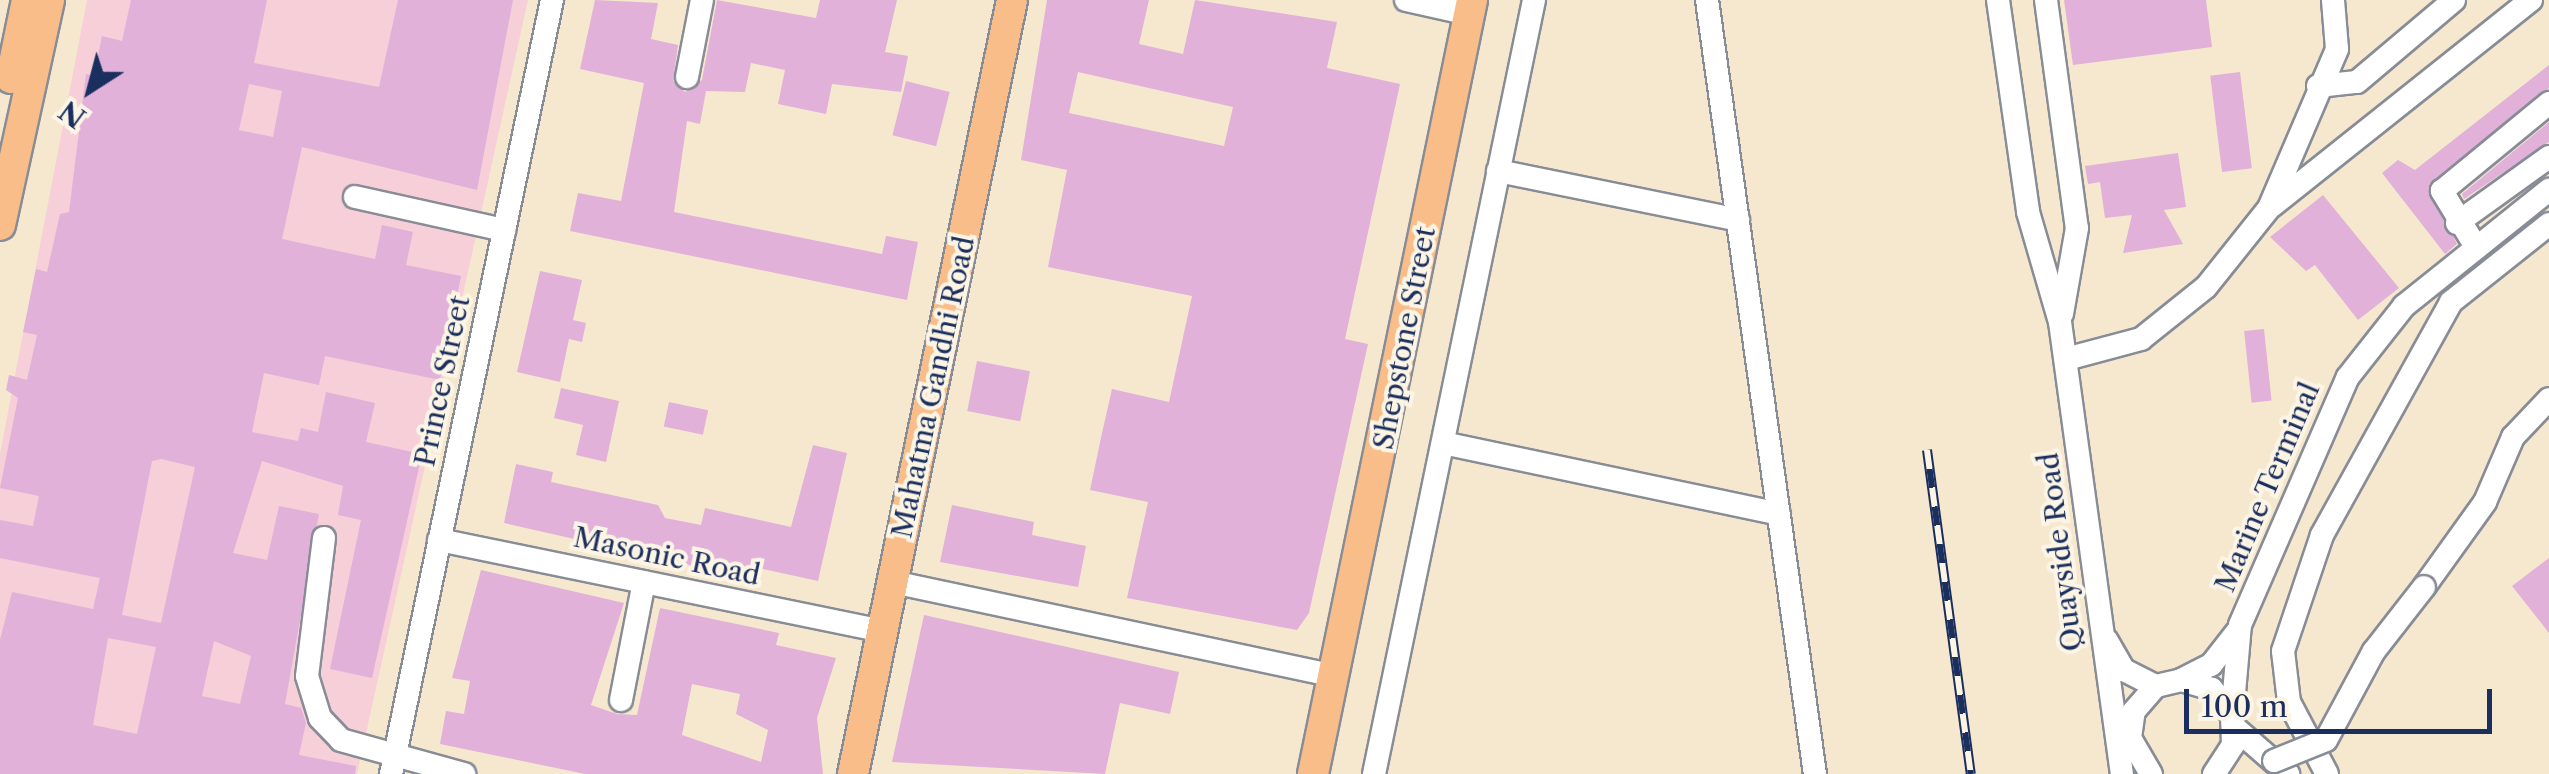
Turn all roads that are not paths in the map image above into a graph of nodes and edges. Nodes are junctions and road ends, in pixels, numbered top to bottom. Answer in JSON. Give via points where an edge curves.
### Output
{"nodes":[{"id":1,"x":27,"y":0,"type":"edge"},
{"id":2,"x":48,"y":0,"type":"edge"},
{"id":3,"x":552,"y":0,"type":"edge"},
{"id":4,"x":702,"y":0,"type":"edge"},
{"id":5,"x":1012,"y":0,"type":"edge"},
{"id":6,"x":1406,"y":0,"type":"edge"},
{"id":7,"x":1534,"y":0,"type":"edge"},
{"id":8,"x":1707,"y":0,"type":"edge"},
{"id":9,"x":1998,"y":0,"type":"edge"},
{"id":10,"x":2046,"y":0,"type":"edge"},
{"id":11,"x":2333,"y":0,"type":"edge"},
{"id":12,"x":2454,"y":0,"type":"edge"},
{"id":13,"x":2531,"y":0,"type":"edge"},
{"id":14,"x":1471,"y":7,"type":"edge"},
{"id":15,"x":686,"y":78,"type":"dead end"},
{"id":16,"x":2318,"y":86,"type":"junction"},
{"id":17,"x":2549,"y":103,"type":"edge"},
{"id":18,"x":0,"y":130,"type":"edge"},
{"id":19,"x":2549,"y":158,"type":"edge"},
{"id":20,"x":1498,"y":171,"type":"junction"},
{"id":21,"x":2549,"y":190,"type":"edge"},
{"id":22,"x":355,"y":196,"type":"dead end"},
{"id":23,"x":2269,"y":208,"type":"junction"},
{"id":24,"x":1738,"y":220,"type":"junction"},
{"id":25,"x":2457,"y":223,"type":"junction"},
{"id":26,"x":0,"y":224,"type":"edge"},
{"id":27,"x":2549,"y":224,"type":"edge"},
{"id":28,"x":504,"y":230,"type":"junction"},
{"id":29,"x":2476,"y":247,"type":"junction"},
{"id":30,"x":2060,"y":322,"type":"junction"},
{"id":31,"x":2066,"y":359,"type":"junction"},
{"id":32,"x":2549,"y":399,"type":"edge"},
{"id":33,"x":1442,"y":443,"type":"junction"},
{"id":34,"x":1779,"y":514,"type":"junction"},
{"id":35,"x":324,"y":538,"type":"dead end"},
{"id":36,"x":439,"y":540,"type":"junction"},
{"id":37,"x":644,"y":582,"type":"junction"},
{"id":38,"x":893,"y":582,"type":"junction"},
{"id":39,"x":2240,"y":625,"type":"junction"},
{"id":40,"x":882,"y":631,"type":"junction"},
{"id":41,"x":2104,"y":633,"type":"junction"},
{"id":42,"x":1336,"y":676,"type":"junction"},
{"id":43,"x":2182,"y":680,"type":"junction"},
{"id":44,"x":2156,"y":686,"type":"junction"},
{"id":45,"x":620,"y":700,"type":"dead end"},
{"id":46,"x":2111,"y":703,"type":"junction"},
{"id":47,"x":2233,"y":721,"type":"junction"},
{"id":48,"x":2130,"y":732,"type":"junction"},
{"id":49,"x":392,"y":766,"type":"edge"},
{"id":50,"x":2281,"y":767,"type":"edge"},
{"id":51,"x":2121,"y":770,"type":"edge"},
{"id":52,"x":464,"y":774,"type":"edge"},
{"id":53,"x":853,"y":774,"type":"edge"},
{"id":54,"x":1313,"y":774,"type":"edge"},
{"id":55,"x":1374,"y":774,"type":"edge"},
{"id":56,"x":1815,"y":774,"type":"edge"},
{"id":57,"x":2151,"y":774,"type":"edge"},
{"id":58,"x":2214,"y":774,"type":"edge"},
{"id":59,"x":2327,"y":774,"type":"edge"}],
"edges":[{"from":1,"to":18,"type":"main road"},
{"from":2,"to":26,"type":"main road"},
{"from":3,"to":28,"type":"street","name":"Prince Street"},
{"from":4,"to":15,"type":"street"},
{"from":5,"to":38,"type":"main road","name":"Mahatma Gandhi Road"},
{"from":6,"to":14,"type":"street"},
{"from":7,"to":20,"type":"street"},
{"from":8,"to":24,"type":"street"},
{"from":9,"to":30,"type":"street","name":"Quayside Road","via":[[2028,212]]},
{"from":10,"to":30,"type":"street","name":"Quayside Road","via":[[2077,228]]},
{"from":11,"to":16,"type":"street","via":[[2341,36]]},
{"from":12,"to":16,"type":"street","via":[[2357,82]]},
{"from":13,"to":23,"type":"street"},
{"from":14,"to":42,"type":"main road","name":"Shepstone Street"},
{"from":16,"to":23,"type":"street"},
{"from":17,"to":25,"type":"street","via":[[2448,183],[2440,197]]},
{"from":19,"to":25,"type":"street"},
{"from":20,"to":24,"type":"street"},
{"from":20,"to":33,"type":"street"},
{"from":21,"to":29,"type":"street","name":"Marine Terminal"},
{"from":22,"to":28,"type":"street"},
{"from":23,"to":31,"type":"street","via":[[2218,274],[2141,340]]},
{"from":24,"to":34,"type":"street"},
{"from":25,"to":29,"type":"street"},
{"from":27,"to":59,"type":"street","via":[[2451,302],[2317,548],[2286,631],[2284,670],[2296,721]]},
{"from":28,"to":36,"type":"street","name":"Prince Street"},
{"from":29,"to":39,"type":"street","name":"Marine Terminal","via":[[2391,320],[2334,400]]},
{"from":30,"to":31,"type":"street","name":"Quayside Road"},
{"from":31,"to":41,"type":"street","name":"Quayside Road"},
{"from":32,"to":50,"type":"street","bridge":true,"via":[[2514,437],[2485,502],[2374,651],[2326,740]]},
{"from":33,"to":34,"type":"street"},
{"from":33,"to":55,"type":"street"},
{"from":34,"to":56,"type":"street"},
{"from":35,"to":49,"type":"street","via":[[310,696],[333,735]]},
{"from":36,"to":37,"type":"street","name":"Masonic Road"},
{"from":36,"to":49,"type":"street","name":"Prince Street"},
{"from":37,"to":40,"type":"street","name":"Masonic Road"},
{"from":37,"to":45,"type":"street"},
{"from":38,"to":40,"type":"main road","name":"Mahatma Gandhi Road"},
{"from":38,"to":42,"type":"street"},
{"from":39,"to":43,"type":"street","via":[[2210,665]]},
{"from":39,"to":47,"type":"street","name":"Marine Terminal"},
{"from":40,"to":53,"type":"main road","name":"Mahatma Gandhi Road"},
{"from":41,"to":44,"type":"street","via":[[2124,670]]},
{"from":41,"to":46,"type":"street","name":"Quayside Road"},
{"from":42,"to":54,"type":"main road","name":"Shepstone Street"},
{"from":43,"to":44,"type":"street"},
{"from":43,"to":47,"type":"street","via":[[2212,690]]},
{"from":44,"to":48,"type":"street"},
{"from":46,"to":48,"type":"street"},
{"from":46,"to":51,"type":"street","name":"Quayside Road"},
{"from":47,"to":50,"type":"street"},
{"from":47,"to":58,"type":"street","name":"Marine Terminal"},
{"from":48,"to":51,"type":"street"},
{"from":48,"to":57,"type":"street"},
{"from":49,"to":52,"type":"street"},
{"from":50,"to":58,"type":"street"}]}
